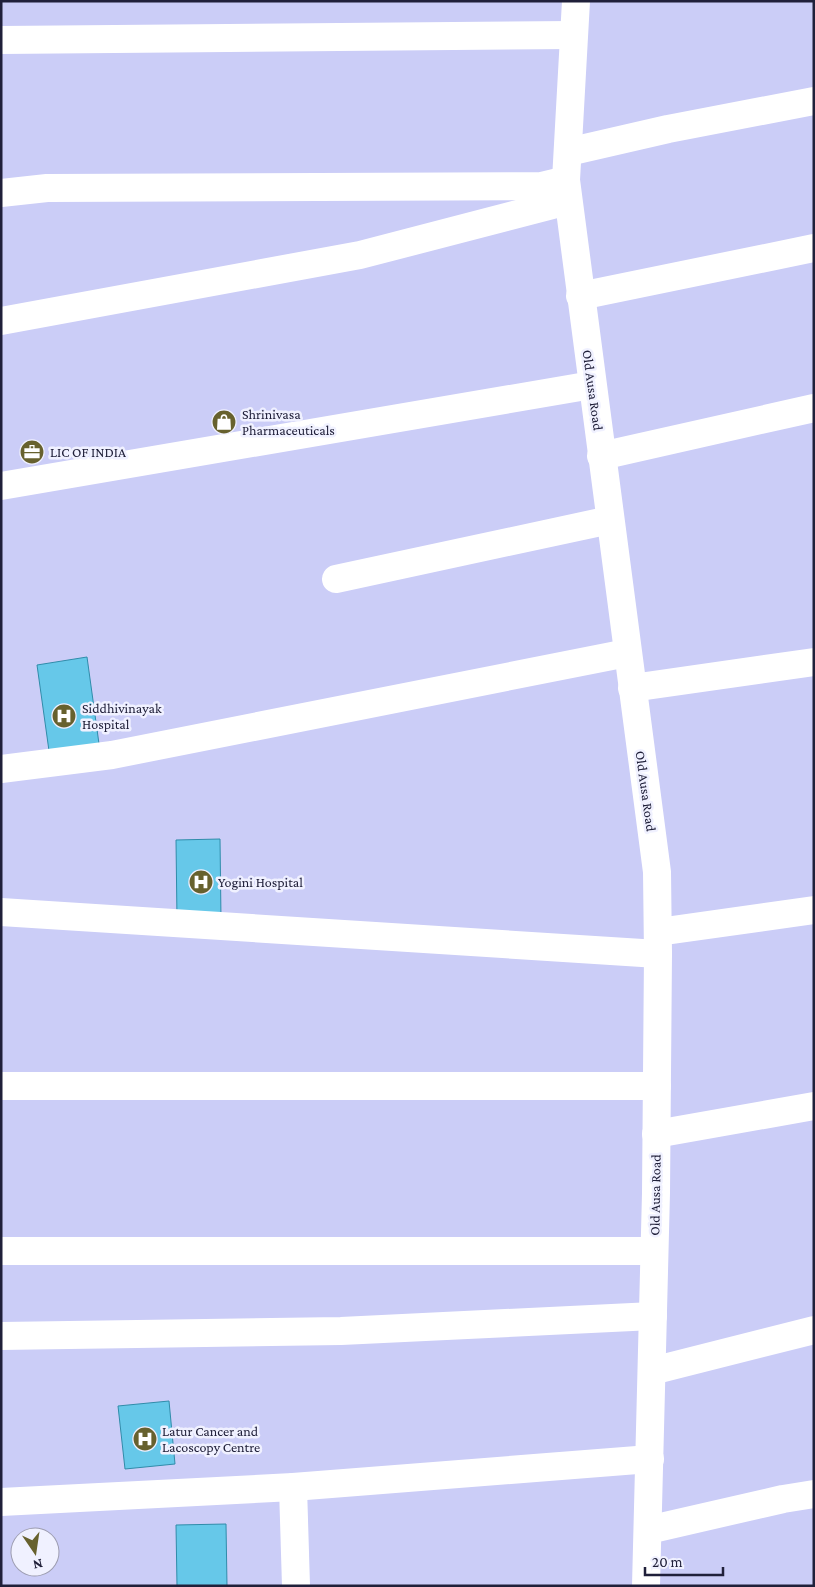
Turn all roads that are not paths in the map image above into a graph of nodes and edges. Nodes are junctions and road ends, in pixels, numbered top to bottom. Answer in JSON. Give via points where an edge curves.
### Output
{"nodes":[{"id":1,"x":581,"y":3,"type":"edge"},
{"id":2,"x":573,"y":35,"type":"junction"},
{"id":3,"x":1,"y":40,"type":"edge"},
{"id":4,"x":814,"y":101,"type":"edge"},
{"id":5,"x":568,"y":152,"type":"junction"},
{"id":6,"x":567,"y":190,"type":"junction"},
{"id":7,"x":1,"y":193,"type":"edge"},
{"id":8,"x":814,"y":248,"type":"edge"},
{"id":9,"x":580,"y":296,"type":"junction"},
{"id":10,"x":1,"y":321,"type":"edge"},
{"id":11,"x":592,"y":385,"type":"junction"},
{"id":12,"x":814,"y":408,"type":"edge"},
{"id":13,"x":601,"y":456,"type":"junction"},
{"id":14,"x":1,"y":486,"type":"edge"},
{"id":15,"x":610,"y":520,"type":"junction"},
{"id":16,"x":336,"y":579,"type":"dead end"},
{"id":17,"x":628,"y":653,"type":"junction"},
{"id":18,"x":814,"y":662,"type":"edge"},
{"id":19,"x":632,"y":688,"type":"junction"},
{"id":20,"x":1,"y":769,"type":"edge"},
{"id":21,"x":814,"y":910,"type":"edge"},
{"id":22,"x":1,"y":912,"type":"edge"},
{"id":23,"x":658,"y":943,"type":"junction"},
{"id":24,"x":1,"y":1086,"type":"edge"},
{"id":25,"x":657,"y":1086,"type":"junction"},
{"id":26,"x":814,"y":1106,"type":"edge"},
{"id":27,"x":656,"y":1134,"type":"junction"},
{"id":28,"x":1,"y":1251,"type":"edge"},
{"id":29,"x":654,"y":1251,"type":"junction"},
{"id":30,"x":653,"y":1316,"type":"junction"},
{"id":31,"x":814,"y":1330,"type":"edge"},
{"id":32,"x":1,"y":1336,"type":"edge"},
{"id":33,"x":652,"y":1371,"type":"junction"},
{"id":34,"x":650,"y":1459,"type":"junction"},
{"id":35,"x":293,"y":1487,"type":"junction"},
{"id":36,"x":814,"y":1494,"type":"edge"},
{"id":37,"x":1,"y":1502,"type":"edge"},
{"id":38,"x":648,"y":1530,"type":"junction"},
{"id":39,"x":296,"y":1586,"type":"edge"},
{"id":40,"x":646,"y":1586,"type":"edge"}],
"edges":[{"from":1,"to":2,"type":"street","name":"Old Ausa Road"},
{"from":2,"to":3,"type":"street"},
{"from":2,"to":5,"type":"street","name":"Old Ausa Road"},
{"from":4,"to":5,"type":"street"},
{"from":5,"to":6,"type":"street","name":"Old Ausa Road"},
{"from":6,"to":7,"type":"street","via":[[541,186],[47,188]]},
{"from":6,"to":9,"type":"street","name":"Old Ausa Road"},
{"from":6,"to":10,"type":"street","via":[[360,255]]},
{"from":8,"to":9,"type":"street"},
{"from":9,"to":11,"type":"street","name":"Old Ausa Road"},
{"from":11,"to":13,"type":"street","name":"Old Ausa Road"},
{"from":11,"to":14,"type":"street"},
{"from":12,"to":13,"type":"street"},
{"from":13,"to":15,"type":"street","name":"Old Ausa Road"},
{"from":15,"to":16,"type":"street"},
{"from":15,"to":17,"type":"street","name":"Old Ausa Road"},
{"from":17,"to":19,"type":"street","name":"Old Ausa Road"},
{"from":17,"to":20,"type":"street","via":[[112,755]]},
{"from":18,"to":19,"type":"street"},
{"from":19,"to":23,"type":"street","name":"Old Ausa Road","via":[[656,872]]},
{"from":21,"to":23,"type":"street"},
{"from":22,"to":23,"type":"street"},
{"from":23,"to":25,"type":"street","name":"Old Ausa Road"},
{"from":24,"to":25,"type":"street"},
{"from":25,"to":27,"type":"street","name":"Old Ausa Road"},
{"from":26,"to":27,"type":"street"},
{"from":27,"to":29,"type":"street","name":"Old Ausa Road"},
{"from":28,"to":29,"type":"street"},
{"from":29,"to":30,"type":"street","name":"Old Ausa Road"},
{"from":30,"to":32,"type":"street","via":[[341,1331]]},
{"from":30,"to":33,"type":"street","name":"Old Ausa Road"},
{"from":31,"to":33,"type":"street"},
{"from":33,"to":34,"type":"street","name":"Old Ausa Road"},
{"from":34,"to":35,"type":"street"},
{"from":34,"to":38,"type":"street","name":"Old Ausa Road"},
{"from":35,"to":37,"type":"street"},
{"from":35,"to":39,"type":"street"},
{"from":36,"to":38,"type":"street"},
{"from":38,"to":40,"type":"street","name":"Old Ausa Road"}]}
